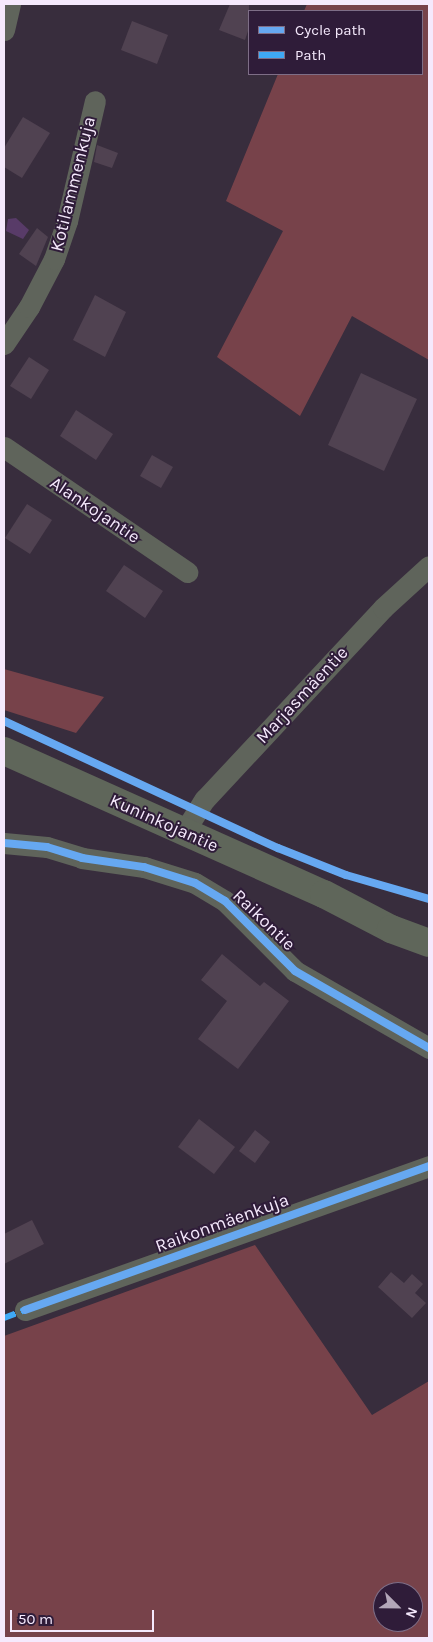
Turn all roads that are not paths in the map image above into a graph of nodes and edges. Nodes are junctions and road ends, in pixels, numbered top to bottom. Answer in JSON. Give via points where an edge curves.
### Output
{"nodes":[{"id":1,"x":10,"y":4,"type":"edge"},
{"id":2,"x":4,"y":30,"type":"edge"},
{"id":3,"x":94,"y":101,"type":"dead end"},
{"id":4,"x":4,"y":344,"type":"edge"},
{"id":5,"x":4,"y":447,"type":"edge"},
{"id":6,"x":429,"y":566,"type":"edge"},
{"id":7,"x":187,"y":572,"type":"dead end"},
{"id":8,"x":4,"y":750,"type":"edge"},
{"id":9,"x":184,"y":832,"type":"junction"},
{"id":10,"x":4,"y":843,"type":"edge"},
{"id":11,"x":324,"y":894,"type":"junction"},
{"id":12,"x":429,"y":923,"type":"edge"},
{"id":13,"x":429,"y":943,"type":"edge"},
{"id":14,"x":429,"y":1048,"type":"edge"},
{"id":15,"x":429,"y":1166,"type":"edge"},
{"id":16,"x":25,"y":1310,"type":"dead end"}],
"edges":[{"from":1,"to":2,"type":"street"},
{"from":3,"to":4,"type":"street","name":"Kotilammenkuja","via":[[67,221],[54,259],[29,307]]},
{"from":5,"to":7,"type":"street","name":"Alankojantie"},
{"from":6,"to":9,"type":"street","name":"Marjasmäentie","via":[[383,608],[205,799]]},
{"from":8,"to":9,"type":"main road","name":"Kuninkojantie"},
{"from":9,"to":11,"type":"main road","name":"Kuninkojantie"},
{"from":10,"to":14,"type":"street","name":"Raikontie","via":[[47,848],[82,858],[144,868],[195,883],[225,901],[295,972]]},
{"from":11,"to":12,"type":"main road","name":"Kuninkojantie"},
{"from":11,"to":13,"type":"main road","name":"Kuninkojantie"},
{"from":15,"to":16,"type":"street","name":"Raikonmäenkuja"}]}
